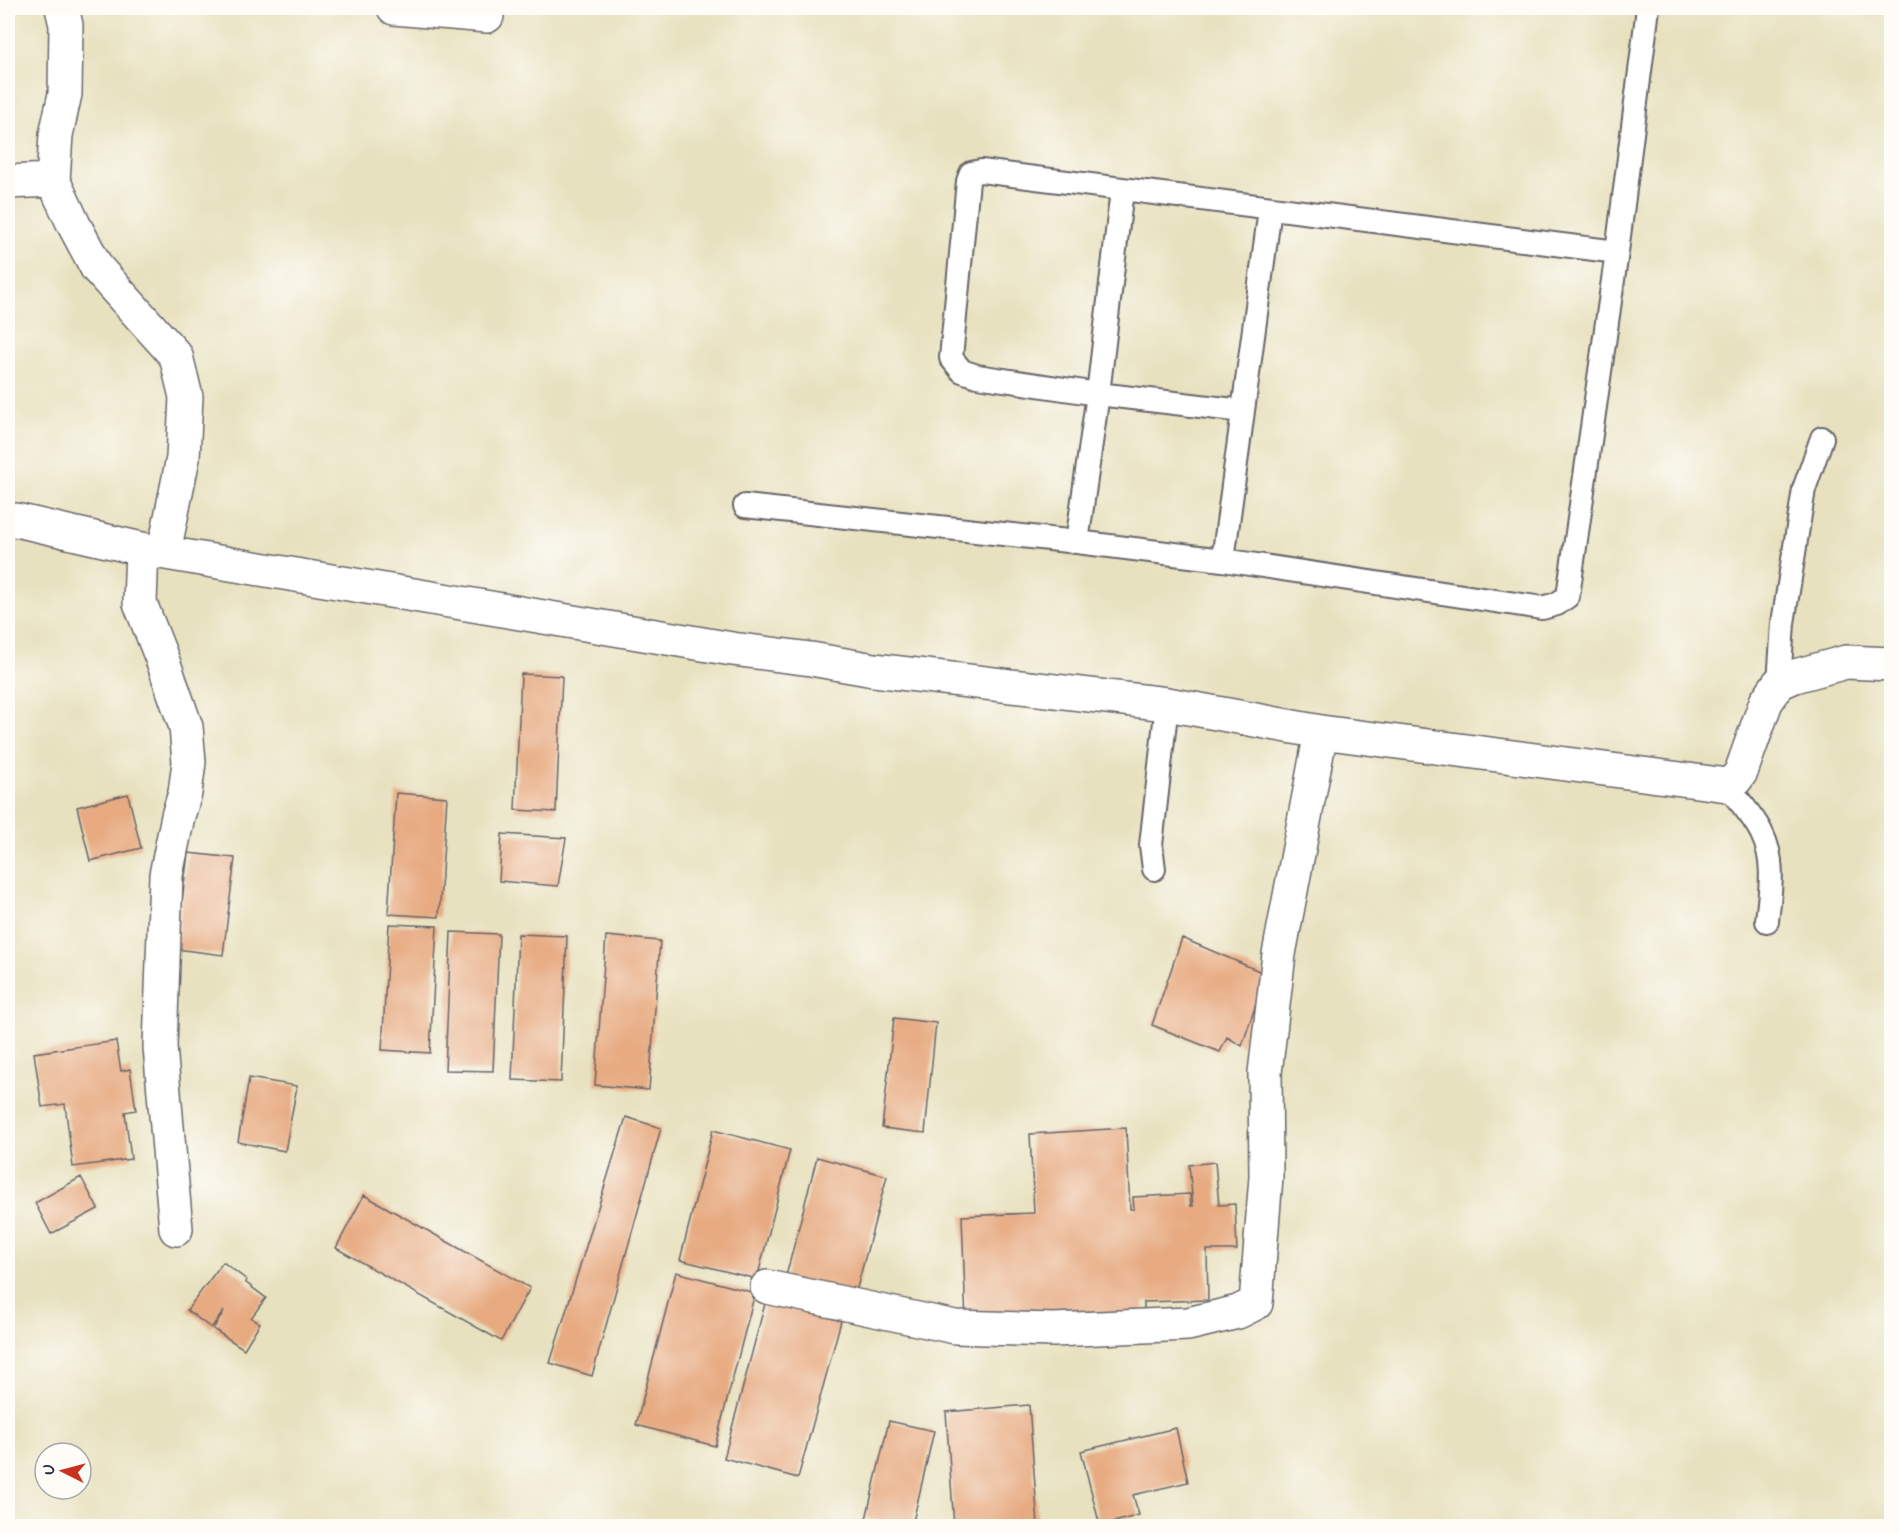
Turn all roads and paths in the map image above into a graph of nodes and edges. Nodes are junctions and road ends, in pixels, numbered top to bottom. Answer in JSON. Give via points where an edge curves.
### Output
{"nodes":[{"id":1,"x":62,"y":8,"type":"edge"},
{"id":2,"x":394,"y":8,"type":"edge"},
{"id":3,"x":1647,"y":8,"type":"edge"},
{"id":4,"x":487,"y":16,"type":"dead end"},
{"id":5,"x":53,"y":180,"type":"junction"},
{"id":6,"x":8,"y":182,"type":"edge"},
{"id":7,"x":1122,"y":190,"type":"junction"},
{"id":8,"x":1270,"y":209,"type":"junction"},
{"id":9,"x":1617,"y":252,"type":"junction"},
{"id":10,"x":1098,"y":394,"type":"junction"},
{"id":11,"x":1243,"y":411,"type":"junction"},
{"id":12,"x":1822,"y":438,"type":"dead end"},
{"id":13,"x":745,"y":506,"type":"dead end"},
{"id":14,"x":8,"y":520,"type":"edge"},
{"id":15,"x":1077,"y":542,"type":"junction"},
{"id":16,"x":153,"y":550,"type":"junction"},
{"id":17,"x":1223,"y":560,"type":"junction"},
{"id":18,"x":1892,"y":664,"type":"edge"},
{"id":19,"x":1779,"y":683,"type":"junction"},
{"id":20,"x":1167,"y":704,"type":"junction"},
{"id":21,"x":1321,"y":732,"type":"junction"},
{"id":22,"x":1727,"y":785,"type":"junction"},
{"id":23,"x":1154,"y":869,"type":"dead end"},
{"id":24,"x":1767,"y":921,"type":"dead end"},
{"id":25,"x":176,"y":1229,"type":"dead end"},
{"id":26,"x":767,"y":1287,"type":"dead end"}],
"edges":[{"from":1,"to":5,"type":"street","via":[[66,25],[65,94],[56,135]]},
{"from":2,"to":4,"type":"street"},
{"from":3,"to":9,"type":"lane"},
{"from":5,"to":6,"type":"street"},
{"from":5,"to":16,"type":"street","via":[[97,268],[176,356],[186,397],[183,458]]},
{"from":7,"to":8,"type":"lane"},
{"from":7,"to":10,"type":"lane"},
{"from":7,"to":10,"type":"lane","via":[[981,171],[971,173],[968,182],[951,358],[962,371],[977,376]]},
{"from":8,"to":9,"type":"lane"},
{"from":8,"to":11,"type":"lane"},
{"from":9,"to":17,"type":"lane","via":[[1568,596],[1542,608]]},
{"from":10,"to":11,"type":"lane"},
{"from":10,"to":15,"type":"lane"},
{"from":11,"to":17,"type":"lane"},
{"from":12,"to":19,"type":"lane","via":[[1804,489],[1783,623]]},
{"from":13,"to":15,"type":"lane"},
{"from":14,"to":16,"type":"street"},
{"from":15,"to":17,"type":"lane"},
{"from":16,"to":20,"type":"street","via":[[732,649],[874,670]]},
{"from":16,"to":25,"type":"street","via":[[140,603],[186,727],[189,762],[166,875],[160,1047]]},
{"from":18,"to":19,"type":"street","via":[[1846,662]]},
{"from":19,"to":22,"type":"street","via":[[1766,702],[1741,772]]},
{"from":20,"to":21,"type":"street"},
{"from":20,"to":23,"type":"lane","via":[[1151,844]]},
{"from":21,"to":22,"type":"street"},
{"from":21,"to":26,"type":"street","via":[[1279,954],[1264,1073],[1266,1177],[1256,1303],[1238,1312],[1188,1324],[1054,1330],[955,1327]]},
{"from":22,"to":24,"type":"lane","via":[[1762,833],[1769,852],[1772,875]]}]}
